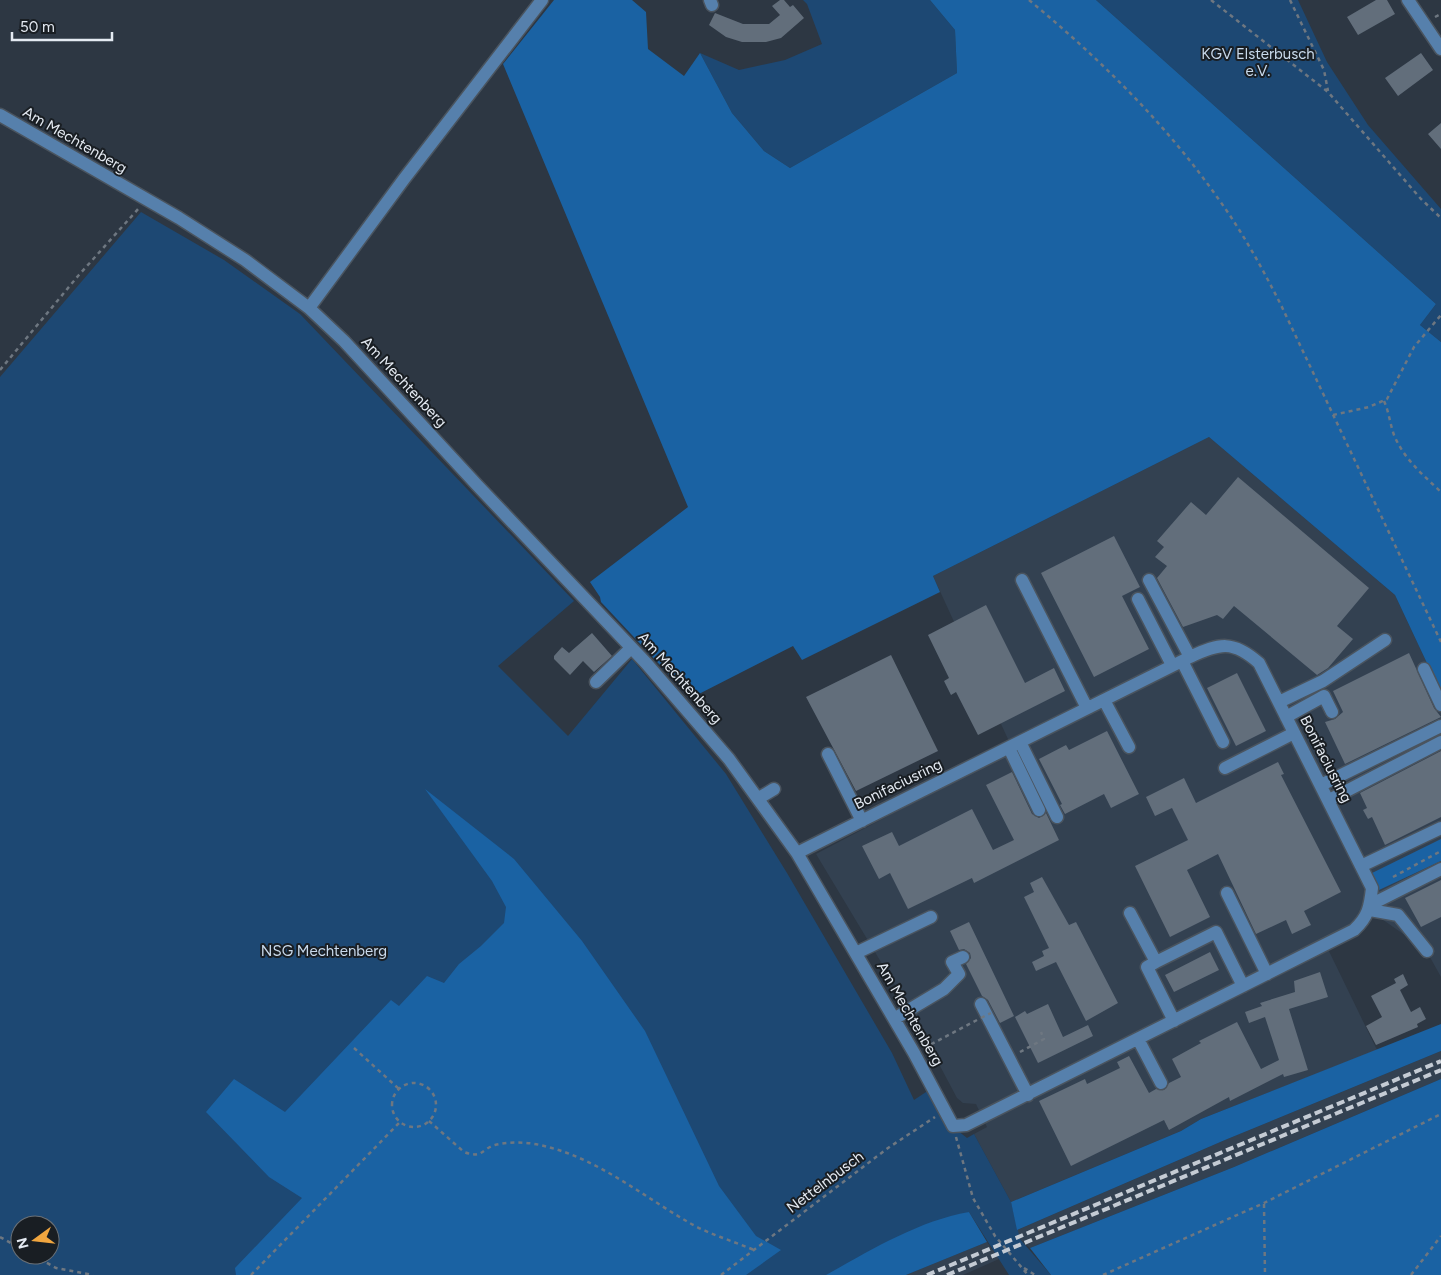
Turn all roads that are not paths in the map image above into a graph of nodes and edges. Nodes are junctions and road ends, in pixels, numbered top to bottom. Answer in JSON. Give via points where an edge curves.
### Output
{"nodes":[{"id":1,"x":542,"y":0,"type":"edge"},
{"id":2,"x":1408,"y":0,"type":"edge"},
{"id":3,"x":1441,"y":49,"type":"edge"},
{"id":4,"x":0,"y":115,"type":"edge"},
{"id":5,"x":309,"y":308,"type":"junction"},
{"id":6,"x":1022,"y":580,"type":"dead end"},
{"id":7,"x":1150,"y":580,"type":"dead end"},
{"id":8,"x":1138,"y":599,"type":"dead end"},
{"id":9,"x":1385,"y":640,"type":"dead end"},
{"id":10,"x":631,"y":648,"type":"junction"},
{"id":11,"x":1181,"y":661,"type":"junction"},
{"id":12,"x":1424,"y":670,"type":"dead end"},
{"id":13,"x":596,"y":682,"type":"dead end"},
{"id":14,"x":1104,"y":700,"type":"junction"},
{"id":15,"x":1279,"y":702,"type":"junction"},
{"id":16,"x":1441,"y":705,"type":"edge"},
{"id":17,"x":1087,"y":708,"type":"junction"},
{"id":18,"x":1332,"y":712,"type":"dead end"},
{"id":19,"x":1286,"y":716,"type":"junction"},
{"id":20,"x":1441,"y":726,"type":"edge"},
{"id":21,"x":1294,"y":733,"type":"junction"},
{"id":22,"x":1223,"y":742,"type":"dead end"},
{"id":23,"x":1441,"y":742,"type":"edge"},
{"id":24,"x":1014,"y":745,"type":"junction"},
{"id":25,"x":1130,"y":747,"type":"dead end"},
{"id":26,"x":828,"y":754,"type":"dead end"},
{"id":27,"x":1225,"y":768,"type":"dead end"},
{"id":28,"x":1321,"y":785,"type":"junction"},
{"id":29,"x":774,"y":789,"type":"dead end"},
{"id":30,"x":759,"y":798,"type":"junction"},
{"id":31,"x":1329,"y":800,"type":"junction"},
{"id":32,"x":1039,"y":810,"type":"dead end"},
{"id":33,"x":1057,"y":816,"type":"dead end"},
{"id":34,"x":862,"y":820,"type":"junction"},
{"id":35,"x":1441,"y":828,"type":"edge"},
{"id":36,"x":797,"y":853,"type":"junction"},
{"id":37,"x":1361,"y":866,"type":"junction"},
{"id":38,"x":1441,"y":869,"type":"edge"},
{"id":39,"x":1228,"y":893,"type":"dead end"},
{"id":40,"x":1370,"y":908,"type":"junction"},
{"id":41,"x":1130,"y":913,"type":"dead end"},
{"id":42,"x":931,"y":917,"type":"dead end"},
{"id":43,"x":1427,"y":951,"type":"dead end"},
{"id":44,"x":856,"y":953,"type":"junction"},
{"id":45,"x":963,"y":957,"type":"dead end"},
{"id":46,"x":1156,"y":962,"type":"junction"},
{"id":47,"x":1267,"y":974,"type":"junction"},
{"id":48,"x":1243,"y":986,"type":"junction"},
{"id":49,"x":981,"y":1004,"type":"dead end"},
{"id":50,"x":894,"y":1019,"type":"junction"},
{"id":51,"x":1174,"y":1021,"type":"junction"},
{"id":52,"x":1138,"y":1039,"type":"junction"},
{"id":53,"x":1161,"y":1083,"type":"dead end"},
{"id":54,"x":1028,"y":1095,"type":"junction"}],
"edges":[{"from":1,"to":5,"type":"street"},
{"from":2,"to":3,"type":"street"},
{"from":4,"to":5,"type":"street","name":"Am Mechtenberg","via":[[179,218],[245,260]]},
{"from":5,"to":10,"type":"street","name":"Am Mechtenberg","via":[[344,341]]},
{"from":6,"to":17,"type":"street"},
{"from":7,"to":11,"type":"street"},
{"from":8,"to":11,"type":"street"},
{"from":9,"to":15,"type":"street","via":[[1323,681]]},
{"from":10,"to":13,"type":"street"},
{"from":10,"to":30,"type":"street","name":"Am Mechtenberg","via":[[730,759]]},
{"from":11,"to":14,"type":"street","name":"Bonifaciusring"},
{"from":11,"to":15,"type":"street","name":"Bonifaciusring","via":[[1220,645],[1246,652],[1259,663]]},
{"from":11,"to":22,"type":"street"},
{"from":12,"to":16,"type":"street"},
{"from":14,"to":17,"type":"street","name":"Bonifaciusring"},
{"from":14,"to":25,"type":"street"},
{"from":15,"to":19,"type":"street","name":"Bonifaciusring"},
{"from":17,"to":24,"type":"street","name":"Bonifaciusring"},
{"from":18,"to":19,"type":"street","via":[[1324,696]]},
{"from":19,"to":21,"type":"street","name":"Bonifaciusring"},
{"from":20,"to":28,"type":"street"},
{"from":21,"to":27,"type":"street"},
{"from":21,"to":28,"type":"street","name":"Bonifaciusring"},
{"from":23,"to":31,"type":"street"},
{"from":24,"to":32,"type":"street"},
{"from":24,"to":33,"type":"street"},
{"from":24,"to":34,"type":"street","name":"Bonifaciusring"},
{"from":26,"to":34,"type":"street"},
{"from":28,"to":31,"type":"street","name":"Bonifaciusring"},
{"from":29,"to":30,"type":"street"},
{"from":30,"to":36,"type":"street","name":"Am Mechtenberg"},
{"from":31,"to":37,"type":"street","name":"Bonifaciusring"},
{"from":34,"to":36,"type":"street","name":"Bonifaciusring"},
{"from":35,"to":37,"type":"street"},
{"from":36,"to":44,"type":"street","name":"Am Mechtenberg"},
{"from":37,"to":40,"type":"street","name":"Bonifaciusring","via":[[1372,888]]},
{"from":38,"to":40,"type":"street"},
{"from":39,"to":47,"type":"street"},
{"from":40,"to":43,"type":"street","via":[[1398,915]]},
{"from":40,"to":47,"type":"street","via":[[1363,922],[1354,930]]},
{"from":41,"to":46,"type":"street"},
{"from":42,"to":44,"type":"street"},
{"from":44,"to":50,"type":"street","name":"Am Mechtenberg"},
{"from":45,"to":50,"type":"street","via":[[952,962],[959,974],[944,989]]},
{"from":46,"to":48,"type":"street","via":[[1216,932]]},
{"from":46,"to":51,"type":"street","via":[[1147,967]]},
{"from":47,"to":48,"type":"street"},
{"from":48,"to":51,"type":"street"},
{"from":49,"to":54,"type":"street"},
{"from":50,"to":54,"type":"street","name":"Am Mechtenberg","via":[[953,1126],[966,1125]]},
{"from":51,"to":52,"type":"street"},
{"from":52,"to":53,"type":"street"},
{"from":52,"to":54,"type":"street"}]}
